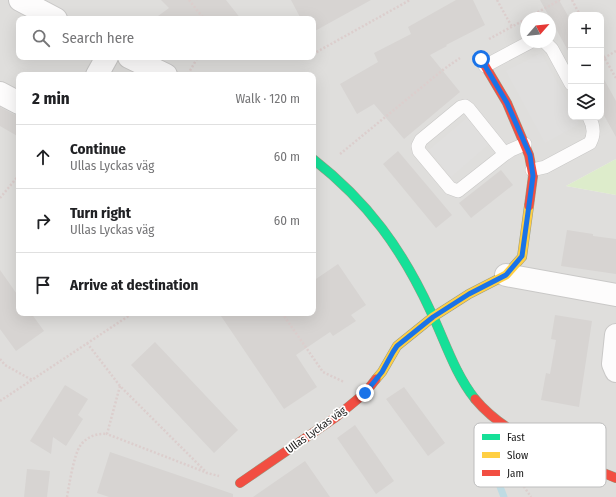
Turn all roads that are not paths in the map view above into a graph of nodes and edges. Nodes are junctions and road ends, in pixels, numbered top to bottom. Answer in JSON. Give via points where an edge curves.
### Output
{"nodes":[{"id":1,"x":20,"y":0,"type":"edge"},
{"id":2,"x":50,"y":16,"type":"edge"},
{"id":3,"x":520,"y":46,"type":"edge"},
{"id":4,"x":551,"y":48,"type":"edge"},
{"id":5,"x":105,"y":60,"type":"edge"},
{"id":6,"x":135,"y":60,"type":"edge"},
{"id":7,"x":483,"y":63,"type":"joint"},
{"id":8,"x":99,"y":72,"type":"edge"},
{"id":9,"x":160,"y":72,"type":"edge"},
{"id":10,"x":568,"y":78,"type":"edge"},
{"id":11,"x":0,"y":93,"type":"edge"},
{"id":12,"x":16,"y":102,"type":"edge"},
{"id":13,"x":591,"y":120,"type":"edge"},
{"id":14,"x":525,"y":144,"type":"junction"},
{"id":15,"x":505,"y":154,"type":"junction"},
{"id":16,"x":316,"y":161,"type":"edge"},
{"id":17,"x":532,"y":170,"type":"junction"},
{"id":18,"x":506,"y":275,"type":"junction"},
{"id":19,"x":616,"y":295,"type":"edge"},
{"id":20,"x":433,"y":317,"type":"junction"},
{"id":21,"x":616,"y":335,"type":"edge"},
{"id":22,"x":616,"y":371,"type":"edge"},
{"id":23,"x":503,"y":423,"type":"edge"},
{"id":24,"x":606,"y":474,"type":"edge"},
{"id":25,"x":616,"y":478,"type":"edge"},
{"id":26,"x":240,"y":483,"type":"road end"}],
"edges":[{"from":1,"to":2,"type":"street"},
{"from":3,"to":7,"type":"lane"},
{"from":4,"to":10,"type":"lane"},
{"from":5,"to":8,"type":"street"},
{"from":6,"to":9,"type":"street"},
{"from":7,"to":14,"type":"street","name":"Ullas Lyckas väg","via":[[507,103]]},
{"from":11,"to":12,"type":"street"},
{"from":13,"to":17,"type":"lane","via":[[594,136],[590,143],[546,167]]},
{"from":14,"to":15,"type":"lane"},
{"from":14,"to":17,"type":"street","name":"Ullas Lyckas väg"},
{"from":15,"to":15,"type":"lane","via":[[458,191],[450,188],[419,152],[418,146],[421,140],[465,106]]},
{"from":16,"to":20,"type":"street","via":[[344,183],[386,232],[415,277]]},
{"from":17,"to":18,"type":"street","name":"Ullas Lyckas väg","via":[[522,256]]},
{"from":18,"to":19,"type":"street"},
{"from":18,"to":20,"type":"street","name":"Ullas Lyckas väg"},
{"from":20,"to":23,"type":"street","via":[[457,372],[487,411]]},
{"from":20,"to":26,"type":"street","name":"Ullas Lyckas väg","via":[[397,346],[382,372],[365,393],[336,417]]},
{"from":21,"to":22,"type":"street","via":[[613,364]]},
{"from":24,"to":25,"type":"street"}]}
